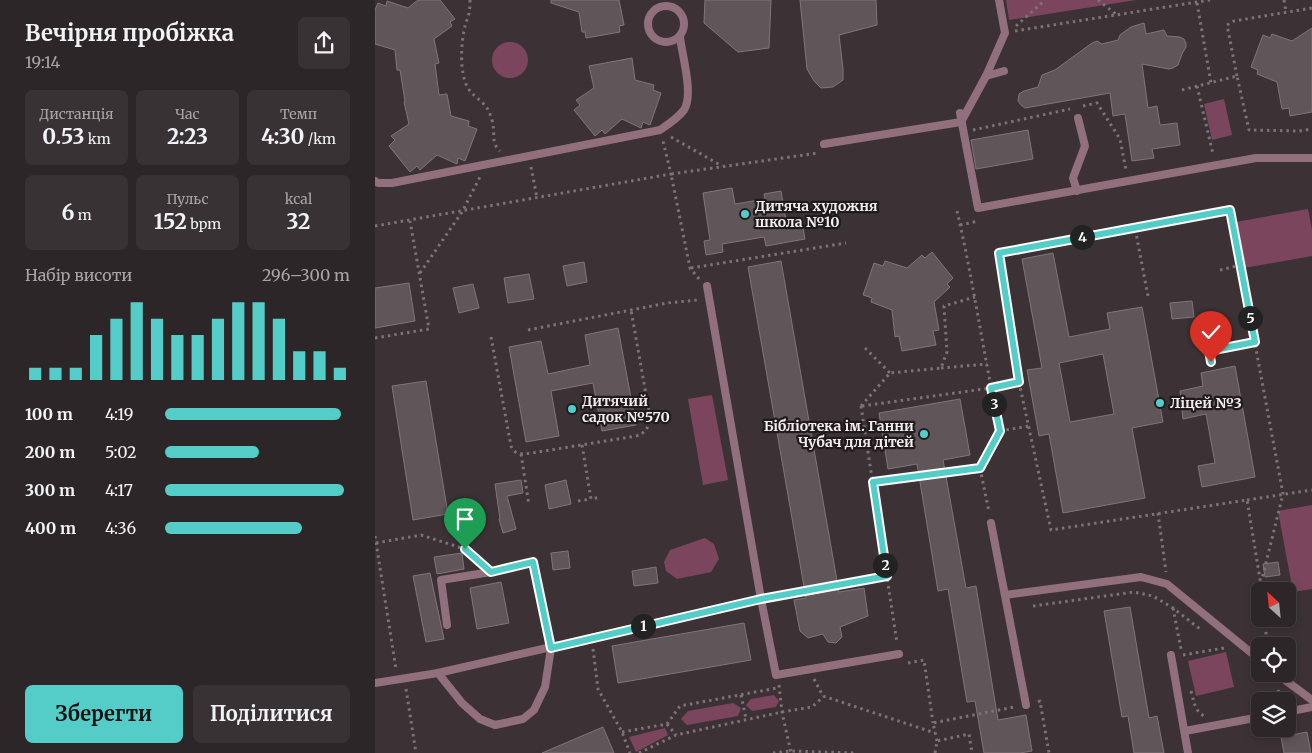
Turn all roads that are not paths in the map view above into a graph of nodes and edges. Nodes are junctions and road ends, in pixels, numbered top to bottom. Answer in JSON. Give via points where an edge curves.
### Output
{"nodes":[{"id":1,"x":999,"y":0,"type":"edge"},
{"id":2,"x":659,"y":3,"type":"edge"},
{"id":3,"x":680,"y":37,"type":"junction"},
{"id":4,"x":1005,"y":71,"type":"dead end"},
{"id":5,"x":986,"y":76,"type":"junction"},
{"id":6,"x":960,"y":113,"type":"dead end"},
{"id":7,"x":1078,"y":118,"type":"dead end"},
{"id":8,"x":961,"y":122,"type":"junction"},
{"id":9,"x":824,"y":144,"type":"dead end"},
{"id":10,"x":1312,"y":158,"type":"edge"},
{"id":11,"x":375,"y":181,"type":"edge"},
{"id":12,"x":1077,"y":191,"type":"junction"},
{"id":13,"x":707,"y":286,"type":"dead end"},
{"id":14,"x":991,"y":523,"type":"road end"},
{"id":15,"x":1005,"y":595,"type":"junction"},
{"id":16,"x":761,"y":599,"type":"junction"},
{"id":17,"x":447,"y":625,"type":"dead end"},
{"id":18,"x":551,"y":648,"type":"junction"},
{"id":19,"x":1251,"y":653,"type":"edge"},
{"id":20,"x":899,"y":654,"type":"road end"},
{"id":21,"x":1171,"y":655,"type":"dead end"},
{"id":22,"x":438,"y":673,"type":"junction"},
{"id":23,"x":1288,"y":682,"type":"edge"},
{"id":24,"x":375,"y":683,"type":"edge"},
{"id":25,"x":1312,"y":700,"type":"edge"},
{"id":26,"x":1026,"y":705,"type":"road end"},
{"id":27,"x":1312,"y":707,"type":"edge"},
{"id":28,"x":1296,"y":710,"type":"edge"},
{"id":29,"x":1251,"y":719,"type":"edge"},
{"id":30,"x":1185,"y":731,"type":"junction"},
{"id":31,"x":1188,"y":753,"type":"edge"}],
"edges":[{"from":1,"to":5,"type":"lane","via":[[1005,33]]},
{"from":2,"to":3,"type":"lane","via":[[682,14],[685,27]]},
{"from":2,"to":3,"type":"lane","via":[[649,18],[652,36],[667,43]]},
{"from":3,"to":11,"type":"lane","via":[[689,89],[685,108],[660,130],[392,183]]},
{"from":4,"to":5,"type":"lane"},
{"from":5,"to":8,"type":"lane"},
{"from":6,"to":8,"type":"lane"},
{"from":7,"to":12,"type":"lane","via":[[1085,146],[1073,178]]},
{"from":8,"to":9,"type":"lane"},
{"from":8,"to":12,"type":"lane","via":[[979,208]]},
{"from":10,"to":12,"type":"lane","via":[[1256,158]]},
{"from":13,"to":16,"type":"lane"},
{"from":14,"to":15,"type":"lane"},
{"from":15,"to":19,"type":"lane","via":[[1141,577],[1167,584]]},
{"from":15,"to":26,"type":"lane"},
{"from":16,"to":18,"type":"lane"},
{"from":16,"to":20,"type":"lane","via":[[777,675]]},
{"from":17,"to":18,"type":"lane","via":[[441,580],[533,562]]},
{"from":18,"to":22,"type":"lane"},
{"from":18,"to":22,"type":"lane","via":[[545,687],[534,710],[523,719],[495,725],[480,720]]},
{"from":21,"to":30,"type":"lane"},
{"from":22,"to":24,"type":"lane"},
{"from":23,"to":25,"type":"lane"},
{"from":27,"to":28,"type":"lane"},
{"from":29,"to":30,"type":"lane"},
{"from":30,"to":31,"type":"lane"}]}
